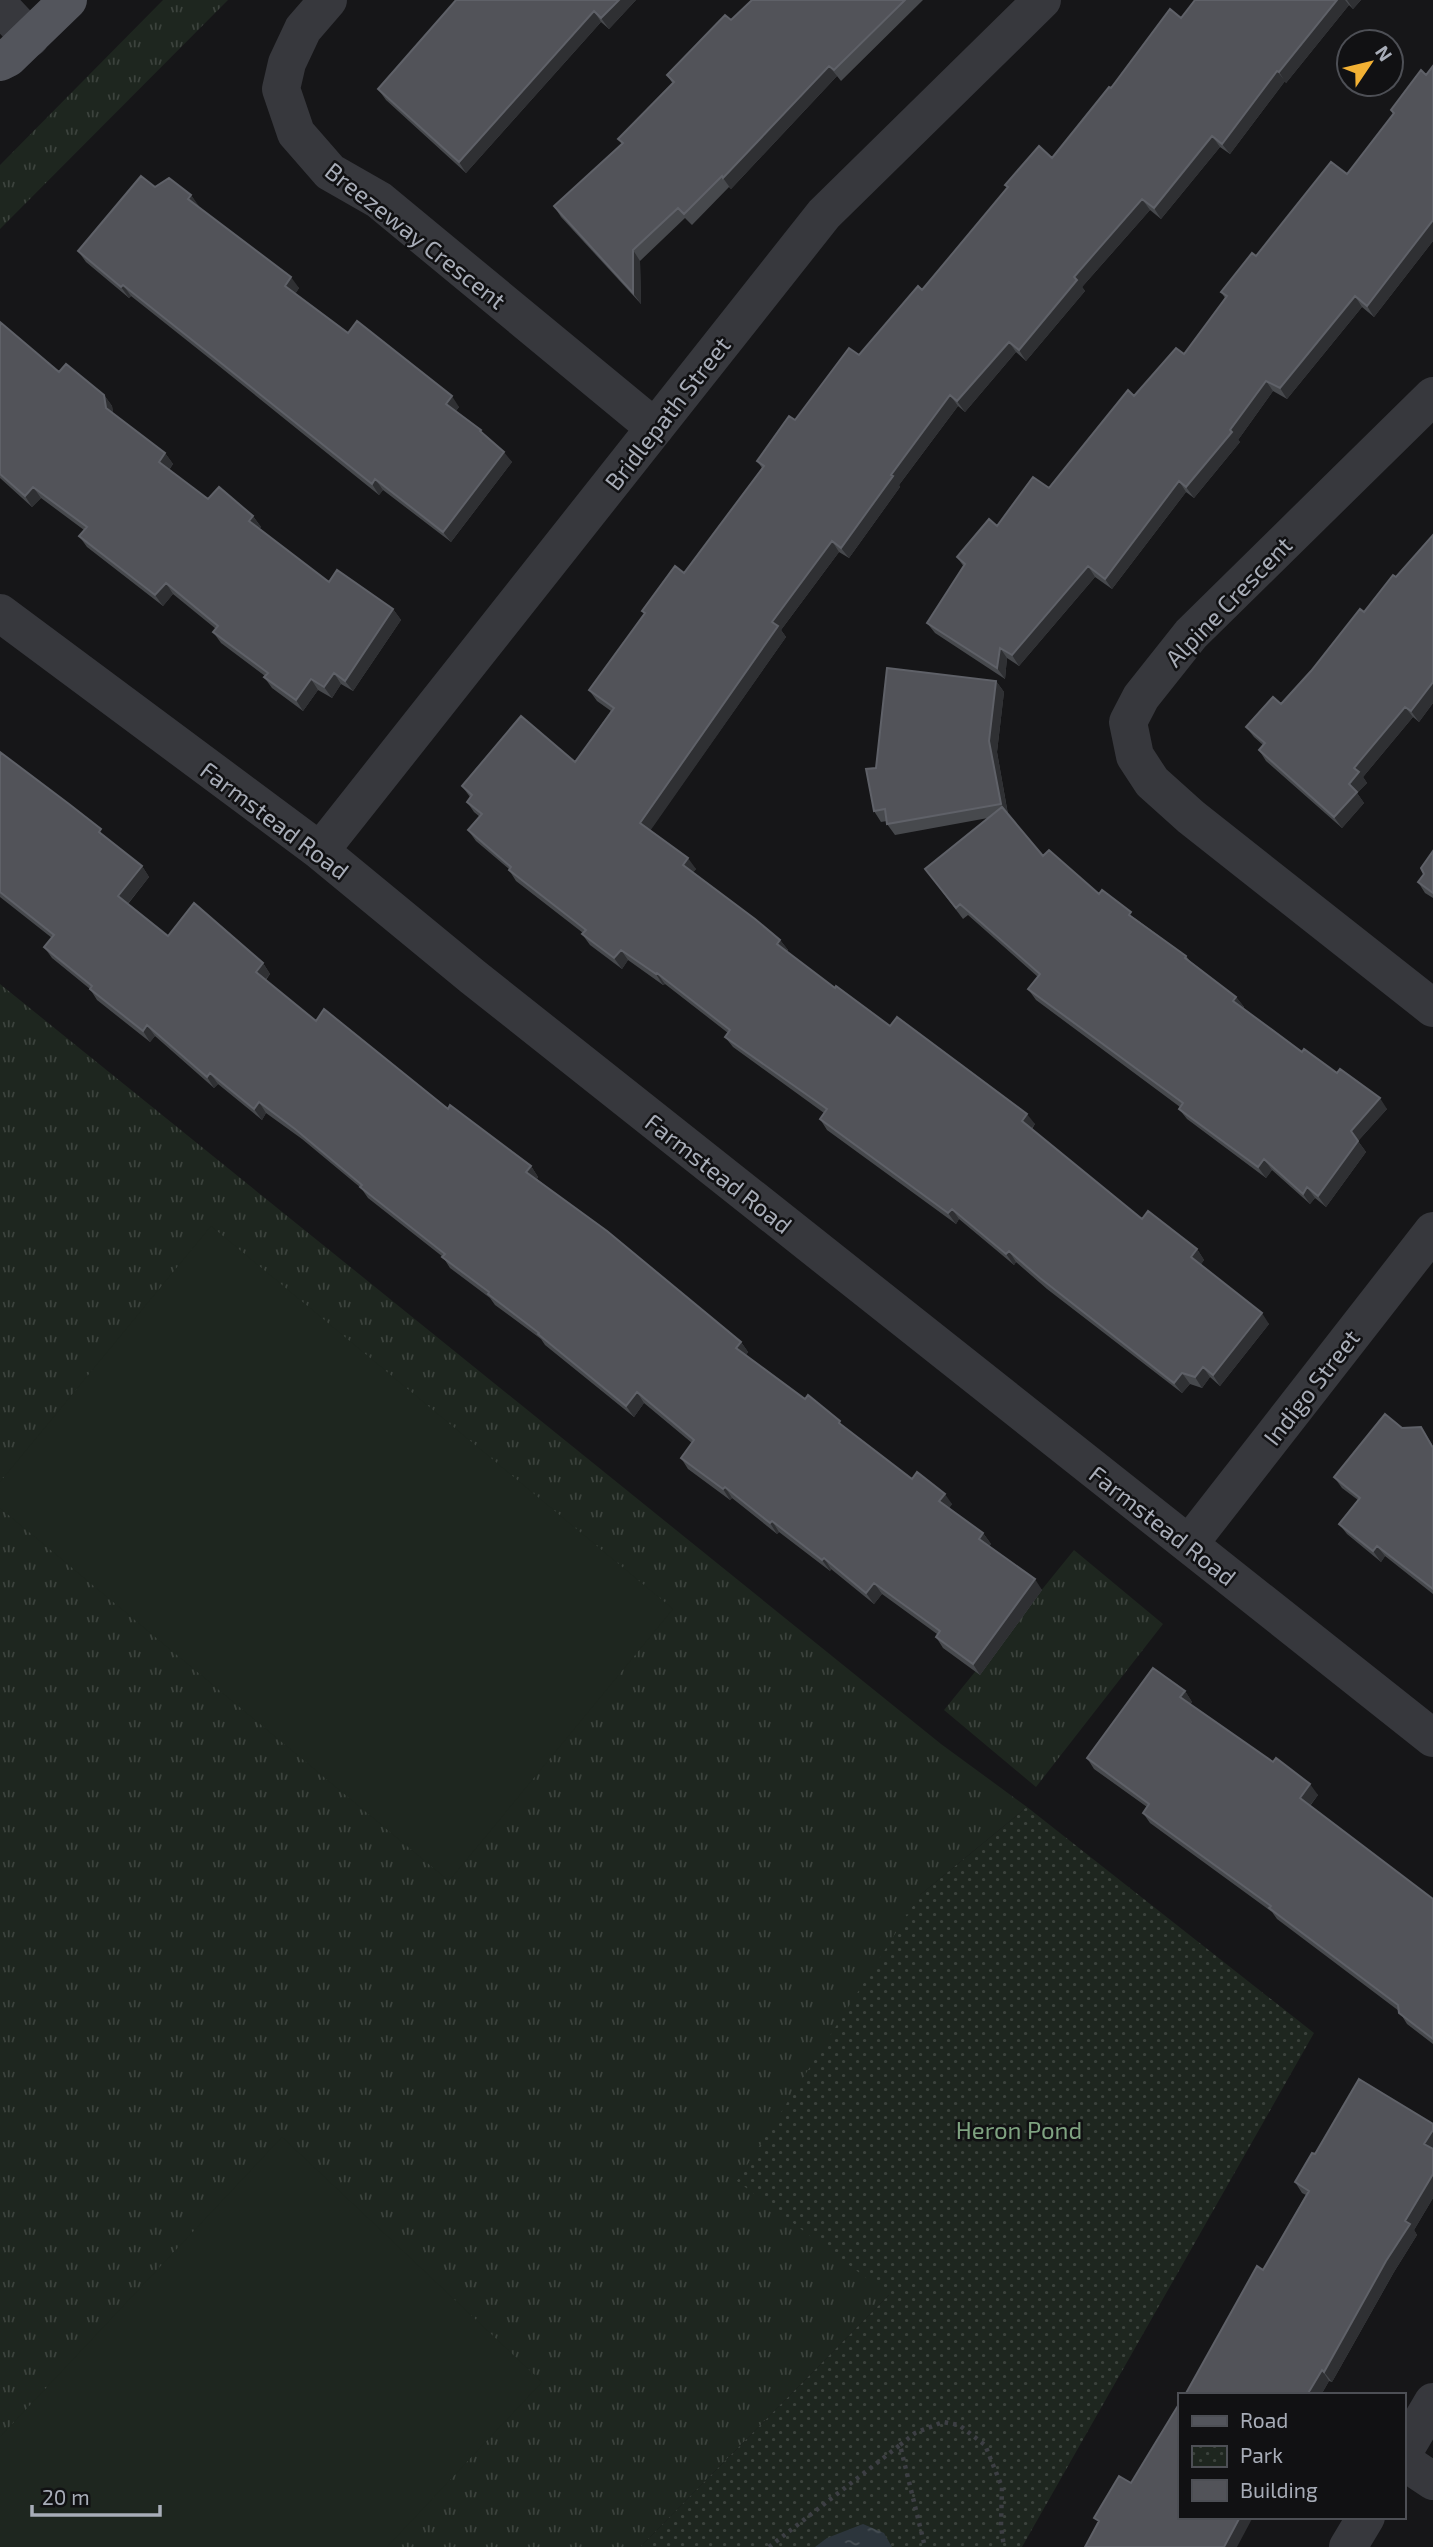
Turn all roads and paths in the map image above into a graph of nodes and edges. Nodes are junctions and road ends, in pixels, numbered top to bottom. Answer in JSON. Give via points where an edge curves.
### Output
{"nodes":[{"id":1,"x":68,"y":0,"type":"edge"},
{"id":2,"x":328,"y":0,"type":"edge"},
{"id":3,"x":1042,"y":0,"type":"edge"},
{"id":4,"x":0,"y":6,"type":"edge"},
{"id":5,"x":10,"y":59,"type":"edge"},
{"id":6,"x":1433,"y":396,"type":"edge"},
{"id":7,"x":654,"y":428,"type":"junction"},
{"id":8,"x":0,"y":613,"type":"edge"},
{"id":9,"x":320,"y":851,"type":"junction"},
{"id":10,"x":1433,"y":1008,"type":"edge"},
{"id":11,"x":1433,"y":1231,"type":"edge"},
{"id":12,"x":1189,"y":1544,"type":"junction"},
{"id":13,"x":1433,"y":1738,"type":"edge"},
{"id":14,"x":1433,"y":2402,"type":"edge"},
{"id":15,"x":900,"y":2445,"type":"junction"},
{"id":16,"x":1405,"y":2451,"type":"edge"},
{"id":17,"x":1405,"y":2462,"type":"edge"},
{"id":18,"x":1433,"y":2481,"type":"edge"},
{"id":19,"x":1365,"y":2519,"type":"edge"},
{"id":20,"x":769,"y":2547,"type":"edge"},
{"id":21,"x":925,"y":2547,"type":"edge"},
{"id":22,"x":1004,"y":2547,"type":"edge"},
{"id":23,"x":1348,"y":2547,"type":"edge"}],
"edges":[{"from":1,"to":5,"type":"main road"},
{"from":2,"to":7,"type":"street","name":"Breezeway Crescent","via":[[303,29],[287,63],[281,89],[296,133],[330,172],[379,200]]},
{"from":3,"to":7,"type":"street","name":"Bridlepath Street","via":[[824,214]]},
{"from":4,"to":5,"type":"street"},
{"from":6,"to":10,"type":"street","name":"Alpine Crescent","via":[[1191,634],[1141,697],[1128,722],[1135,755],[1152,782]]},
{"from":7,"to":9,"type":"street","name":"Bridlepath Street"},
{"from":8,"to":9,"type":"street","name":"Farmstead Road"},
{"from":9,"to":12,"type":"street","name":"Farmstead Road"},
{"from":11,"to":12,"type":"street","name":"Indigo Street"},
{"from":12,"to":13,"type":"street","name":"Farmstead Road"},
{"from":14,"to":16,"type":"street"},
{"from":15,"to":20,"type":"path"},
{"from":15,"to":21,"type":"path"},
{"from":15,"to":22,"type":"path","via":[[915,2433],[943,2422],[959,2425],[985,2445],[1002,2487]]},
{"from":17,"to":18,"type":"street"},
{"from":19,"to":23,"type":"street"}]}
